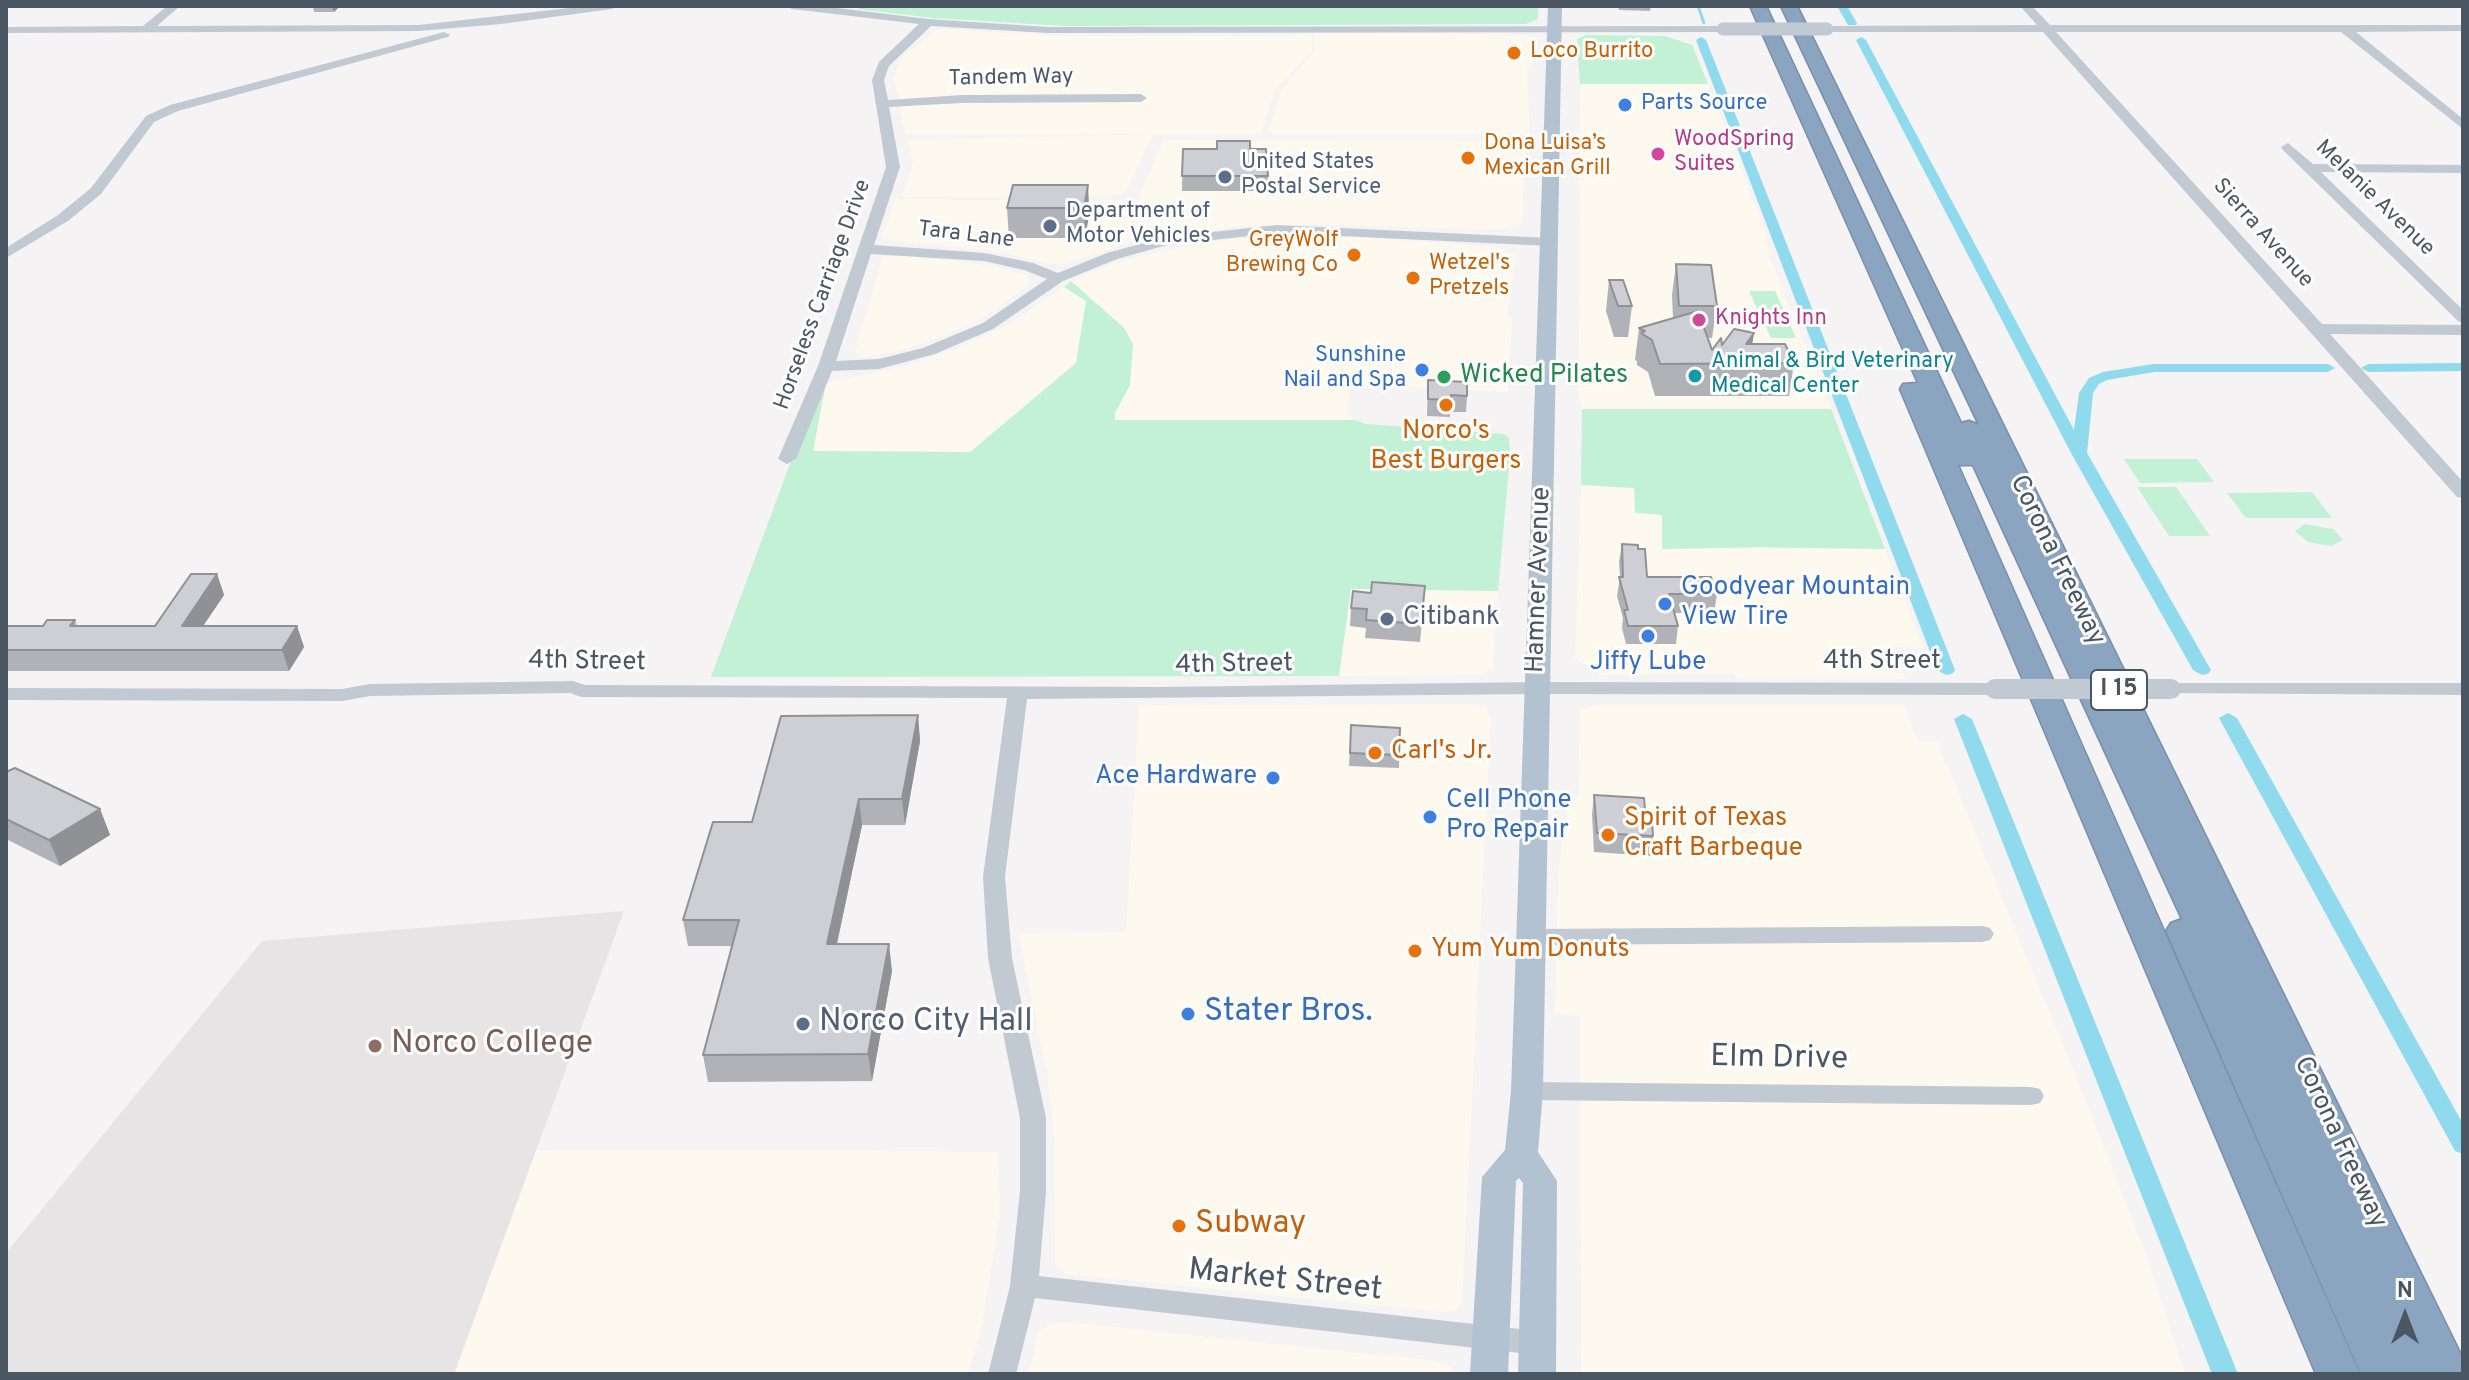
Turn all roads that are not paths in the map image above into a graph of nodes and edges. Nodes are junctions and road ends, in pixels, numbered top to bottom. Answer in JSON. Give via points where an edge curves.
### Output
{"nodes":[{"id":1,"x":174,"y":6,"type":"edge"},
{"id":2,"x":612,"y":6,"type":"edge"},
{"id":3,"x":792,"y":6,"type":"edge"},
{"id":4,"x":1555,"y":6,"type":"edge"},
{"id":5,"x":1745,"y":6,"type":"edge"},
{"id":6,"x":1758,"y":6,"type":"edge"},
{"id":7,"x":1773,"y":6,"type":"edge"},
{"id":8,"x":1789,"y":6,"type":"edge"},
{"id":9,"x":2026,"y":6,"type":"edge"},
{"id":10,"x":584,"y":8,"type":"edge"},
{"id":11,"x":928,"y":22,"type":"junction"},
{"id":12,"x":474,"y":24,"type":"junction"},
{"id":13,"x":149,"y":26,"type":"junction"},
{"id":14,"x":6,"y":27,"type":"edge"},
{"id":15,"x":2344,"y":28,"type":"junction"},
{"id":16,"x":2463,"y":28,"type":"edge"},
{"id":17,"x":351,"y":29,"type":"junction"},
{"id":18,"x":1554,"y":29,"type":"junction"},
{"id":19,"x":2044,"y":29,"type":"junction"},
{"id":20,"x":456,"y":32,"type":"junction"},
{"id":21,"x":235,"y":92,"type":"junction"},
{"id":22,"x":1141,"y":98,"type":"dead end"},
{"id":23,"x":882,"y":104,"type":"junction"},
{"id":24,"x":2463,"y":125,"type":"edge"},
{"id":25,"x":2288,"y":147,"type":"dead end"},
{"id":26,"x":2313,"y":168,"type":"junction"},
{"id":27,"x":2457,"y":169,"type":"edge"},
{"id":28,"x":2463,"y":180,"type":"edge"},
{"id":29,"x":1550,"y":242,"type":"junction"},
{"id":30,"x":866,"y":249,"type":"junction"},
{"id":31,"x":6,"y":254,"type":"edge"},
{"id":32,"x":1890,"y":276,"type":"junction"},
{"id":33,"x":1058,"y":278,"type":"junction"},
{"id":34,"x":2463,"y":318,"type":"edge"},
{"id":35,"x":2317,"y":329,"type":"junction"},
{"id":36,"x":1888,"y":330,"type":"junction"},
{"id":37,"x":2463,"y":330,"type":"edge"},
{"id":38,"x":1944,"y":332,"type":"junction"},
{"id":39,"x":826,"y":366,"type":"junction"},
{"id":40,"x":787,"y":459,"type":"dead end"},
{"id":41,"x":2463,"y":493,"type":"edge"},
{"id":42,"x":1537,"y":688,"type":"junction"},
{"id":43,"x":577,"y":689,"type":"junction"},
{"id":44,"x":2463,"y":689,"type":"edge"},
{"id":45,"x":1018,"y":692,"type":"junction"},
{"id":46,"x":6,"y":694,"type":"edge"},
{"id":47,"x":342,"y":695,"type":"junction"},
{"id":48,"x":1982,"y":934,"type":"dead end"},
{"id":49,"x":1531,"y":937,"type":"junction"},
{"id":50,"x":1527,"y":1091,"type":"junction"},
{"id":51,"x":2031,"y":1096,"type":"dead end"},
{"id":52,"x":1521,"y":1154,"type":"junction"},
{"id":53,"x":1024,"y":1286,"type":"junction"},
{"id":54,"x":1490,"y":1356,"type":"edge"},
{"id":55,"x":1537,"y":1359,"type":"edge"},
{"id":56,"x":1002,"y":1374,"type":"edge"},
{"id":57,"x":2338,"y":1374,"type":"edge"},
{"id":58,"x":2383,"y":1374,"type":"edge"},
{"id":59,"x":2410,"y":1374,"type":"edge"},
{"id":60,"x":2449,"y":1374,"type":"edge"}],
"edges":[{"from":1,"to":13,"type":"street"},
{"from":2,"to":10,"type":"street"},
{"from":3,"to":11,"type":"street"},
{"from":4,"to":18,"type":"main road","name":"Hamner Avenue"},
{"from":5,"to":36,"type":"highway","number":"I 15"},
{"from":6,"to":32,"type":"highway"},
{"from":7,"to":32,"type":"highway"},
{"from":8,"to":38,"type":"highway","name":"Corona Freeway","number":"I 15"},
{"from":9,"to":19,"type":"street","name":"Sierra Avenue"},
{"from":10,"to":12,"type":"street"},
{"from":11,"to":18,"type":"street","via":[[1048,30]]},
{"from":11,"to":23,"type":"street","name":"Horseless Carriage Drive","via":[[883,65],[878,80]]},
{"from":12,"to":17,"type":"street"},
{"from":12,"to":20,"type":"street"},
{"from":12,"to":21,"type":"street","via":[[460,36]]},
{"from":13,"to":14,"type":"street"},
{"from":13,"to":17,"type":"street"},
{"from":15,"to":16,"type":"street"},
{"from":15,"to":19,"type":"street"},
{"from":15,"to":24,"type":"street"},
{"from":17,"to":20,"type":"street"},
{"from":18,"to":19,"type":"street","bridge":true},
{"from":18,"to":29,"type":"main road","name":"Hamner Avenue"},
{"from":19,"to":35,"type":"street","name":"Sierra Avenue"},
{"from":20,"to":21,"type":"street"},
{"from":21,"to":31,"type":"street","via":[[150,119],[96,191]]},
{"from":22,"to":23,"type":"street","name":"Tandem Way"},
{"from":23,"to":30,"type":"street","name":"Horseless Carriage Drive","via":[[893,167]]},
{"from":25,"to":26,"type":"street","name":"Melanie Avenue"},
{"from":26,"to":27,"type":"street"},
{"from":26,"to":34,"type":"street","name":"Melanie Avenue"},
{"from":27,"to":28,"type":"street"},
{"from":29,"to":33,"type":"street","via":[[1277,229],[1166,241]]},
{"from":29,"to":42,"type":"main road","name":"Hamner Avenue"},
{"from":30,"to":33,"type":"street","name":"Tara Lane","via":[[984,257]]},
{"from":30,"to":39,"type":"street","name":"Horseless Carriage Drive"},
{"from":32,"to":36,"type":"highway","number":"I 15"},
{"from":32,"to":38,"type":"highway"},
{"from":32,"to":58,"type":"highway"},
{"from":32,"to":59,"type":"highway"},
{"from":33,"to":39,"type":"street","via":[[988,326],[929,351],[879,364]]},
{"from":35,"to":37,"type":"street"},
{"from":35,"to":41,"type":"street","name":"Sierra Avenue"},
{"from":36,"to":57,"type":"highway","number":"I 15"},
{"from":38,"to":60,"type":"highway","name":"Corona Freeway","number":"I 15"},
{"from":39,"to":40,"type":"street","name":"Horseless Carriage Drive"},
{"from":42,"to":44,"type":"street","name":"4th Street","bridge":true},
{"from":42,"to":45,"type":"street","name":"4th Street"},
{"from":42,"to":49,"type":"main road","name":"Hamner Avenue"},
{"from":43,"to":45,"type":"street","name":"4th Street"},
{"from":43,"to":47,"type":"street","via":[[533,695]]},
{"from":43,"to":47,"type":"street","name":"4th Street","via":[[370,690]]},
{"from":45,"to":53,"type":"street","via":[[994,877],[1000,958],[1033,1118]]},
{"from":46,"to":47,"type":"street","name":"4th Street"},
{"from":48,"to":49,"type":"street"},
{"from":49,"to":50,"type":"main road","name":"Hamner Avenue"},
{"from":50,"to":51,"type":"street","name":"Elm Drive"},
{"from":50,"to":52,"type":"main road","name":"Hamner Avenue"},
{"from":52,"to":54,"type":"main road","via":[[1499,1177]]},
{"from":52,"to":55,"type":"main road","via":[[1540,1181]]},
{"from":53,"to":54,"type":"street","name":"Market Street"},
{"from":53,"to":56,"type":"street"},
{"from":54,"to":55,"type":"street","name":"Market Street"}]}
